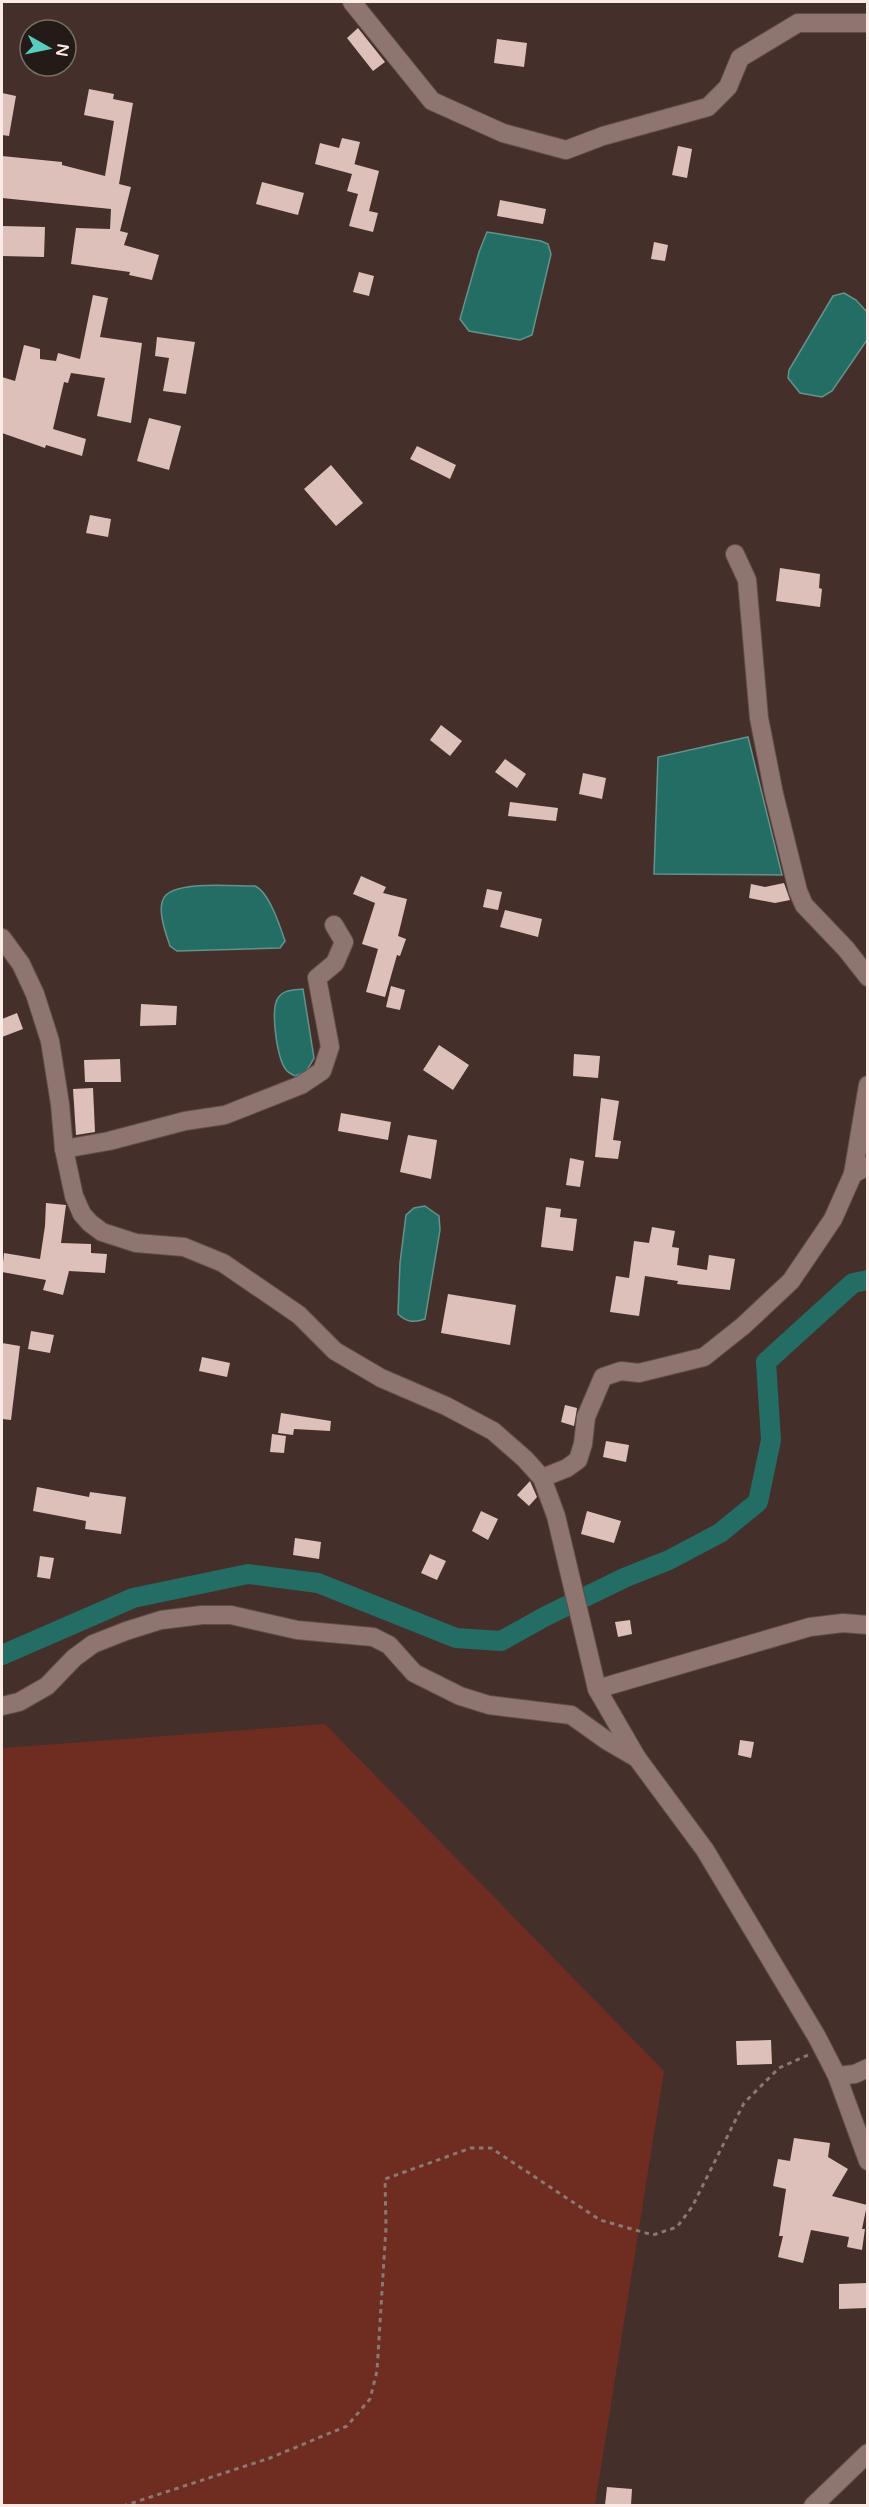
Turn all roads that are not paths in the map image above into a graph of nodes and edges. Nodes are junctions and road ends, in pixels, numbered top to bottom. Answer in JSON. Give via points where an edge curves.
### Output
{"nodes":[{"id":1,"x":352,"y":2,"type":"edge"},
{"id":2,"x":867,"y":23,"type":"edge"},
{"id":3,"x":735,"y":554,"type":"dead end"},
{"id":4,"x":334,"y":925,"type":"dead end"},
{"id":5,"x":2,"y":938,"type":"edge"},
{"id":6,"x":867,"y":977,"type":"edge"},
{"id":7,"x":867,"y":1085,"type":"edge"},
{"id":8,"x":64,"y":1149,"type":"junction"},
{"id":9,"x":860,"y":1170,"type":"edge"},
{"id":10,"x":542,"y":1478,"type":"junction"},
{"id":11,"x":867,"y":1625,"type":"edge"},
{"id":12,"x":597,"y":1689,"type":"junction"},
{"id":13,"x":2,"y":1706,"type":"edge"},
{"id":14,"x":637,"y":1758,"type":"junction"},
{"id":15,"x":867,"y":2068,"type":"edge"},
{"id":16,"x":837,"y":2076,"type":"junction"},
{"id":17,"x":867,"y":2161,"type":"edge"},
{"id":18,"x":867,"y":2454,"type":"edge"},
{"id":19,"x":813,"y":2505,"type":"edge"}],
"edges":[{"from":1,"to":2,"type":"street","via":[[432,101],[503,133],[566,150],[708,106],[728,87],[740,58],[798,23]]},
{"from":3,"to":6,"type":"street","via":[[747,580],[759,718],[798,891],[804,905]]},
{"from":4,"to":8,"type":"street","via":[[344,942],[335,963],[316,978],[330,1047],[322,1071],[301,1085],[225,1114]]},
{"from":5,"to":8,"type":"street","via":[[21,964],[35,994],[50,1041]]},
{"from":7,"to":9,"type":"street"},
{"from":8,"to":10,"type":"street","via":[[82,1214],[102,1232],[136,1243],[184,1247],[223,1263],[299,1314],[335,1351],[381,1378],[493,1431]]},
{"from":9,"to":10,"type":"street","via":[[791,1281],[704,1357],[639,1373],[621,1371],[603,1377],[586,1417],[578,1460]]},
{"from":10,"to":12,"type":"street","via":[[556,1516]]},
{"from":11,"to":12,"type":"street","via":[[810,1627]]},
{"from":12,"to":14,"type":"street"},
{"from":13,"to":14,"type":"street","via":[[19,1702],[47,1686],[74,1658],[115,1635],[161,1620],[231,1615],[297,1630],[374,1637],[389,1645],[414,1673],[460,1696],[489,1705],[570,1715]]},
{"from":14,"to":16,"type":"street","via":[[705,1850]]},
{"from":15,"to":16,"type":"street"},
{"from":16,"to":17,"type":"street"},
{"from":18,"to":19,"type":"street"}]}
